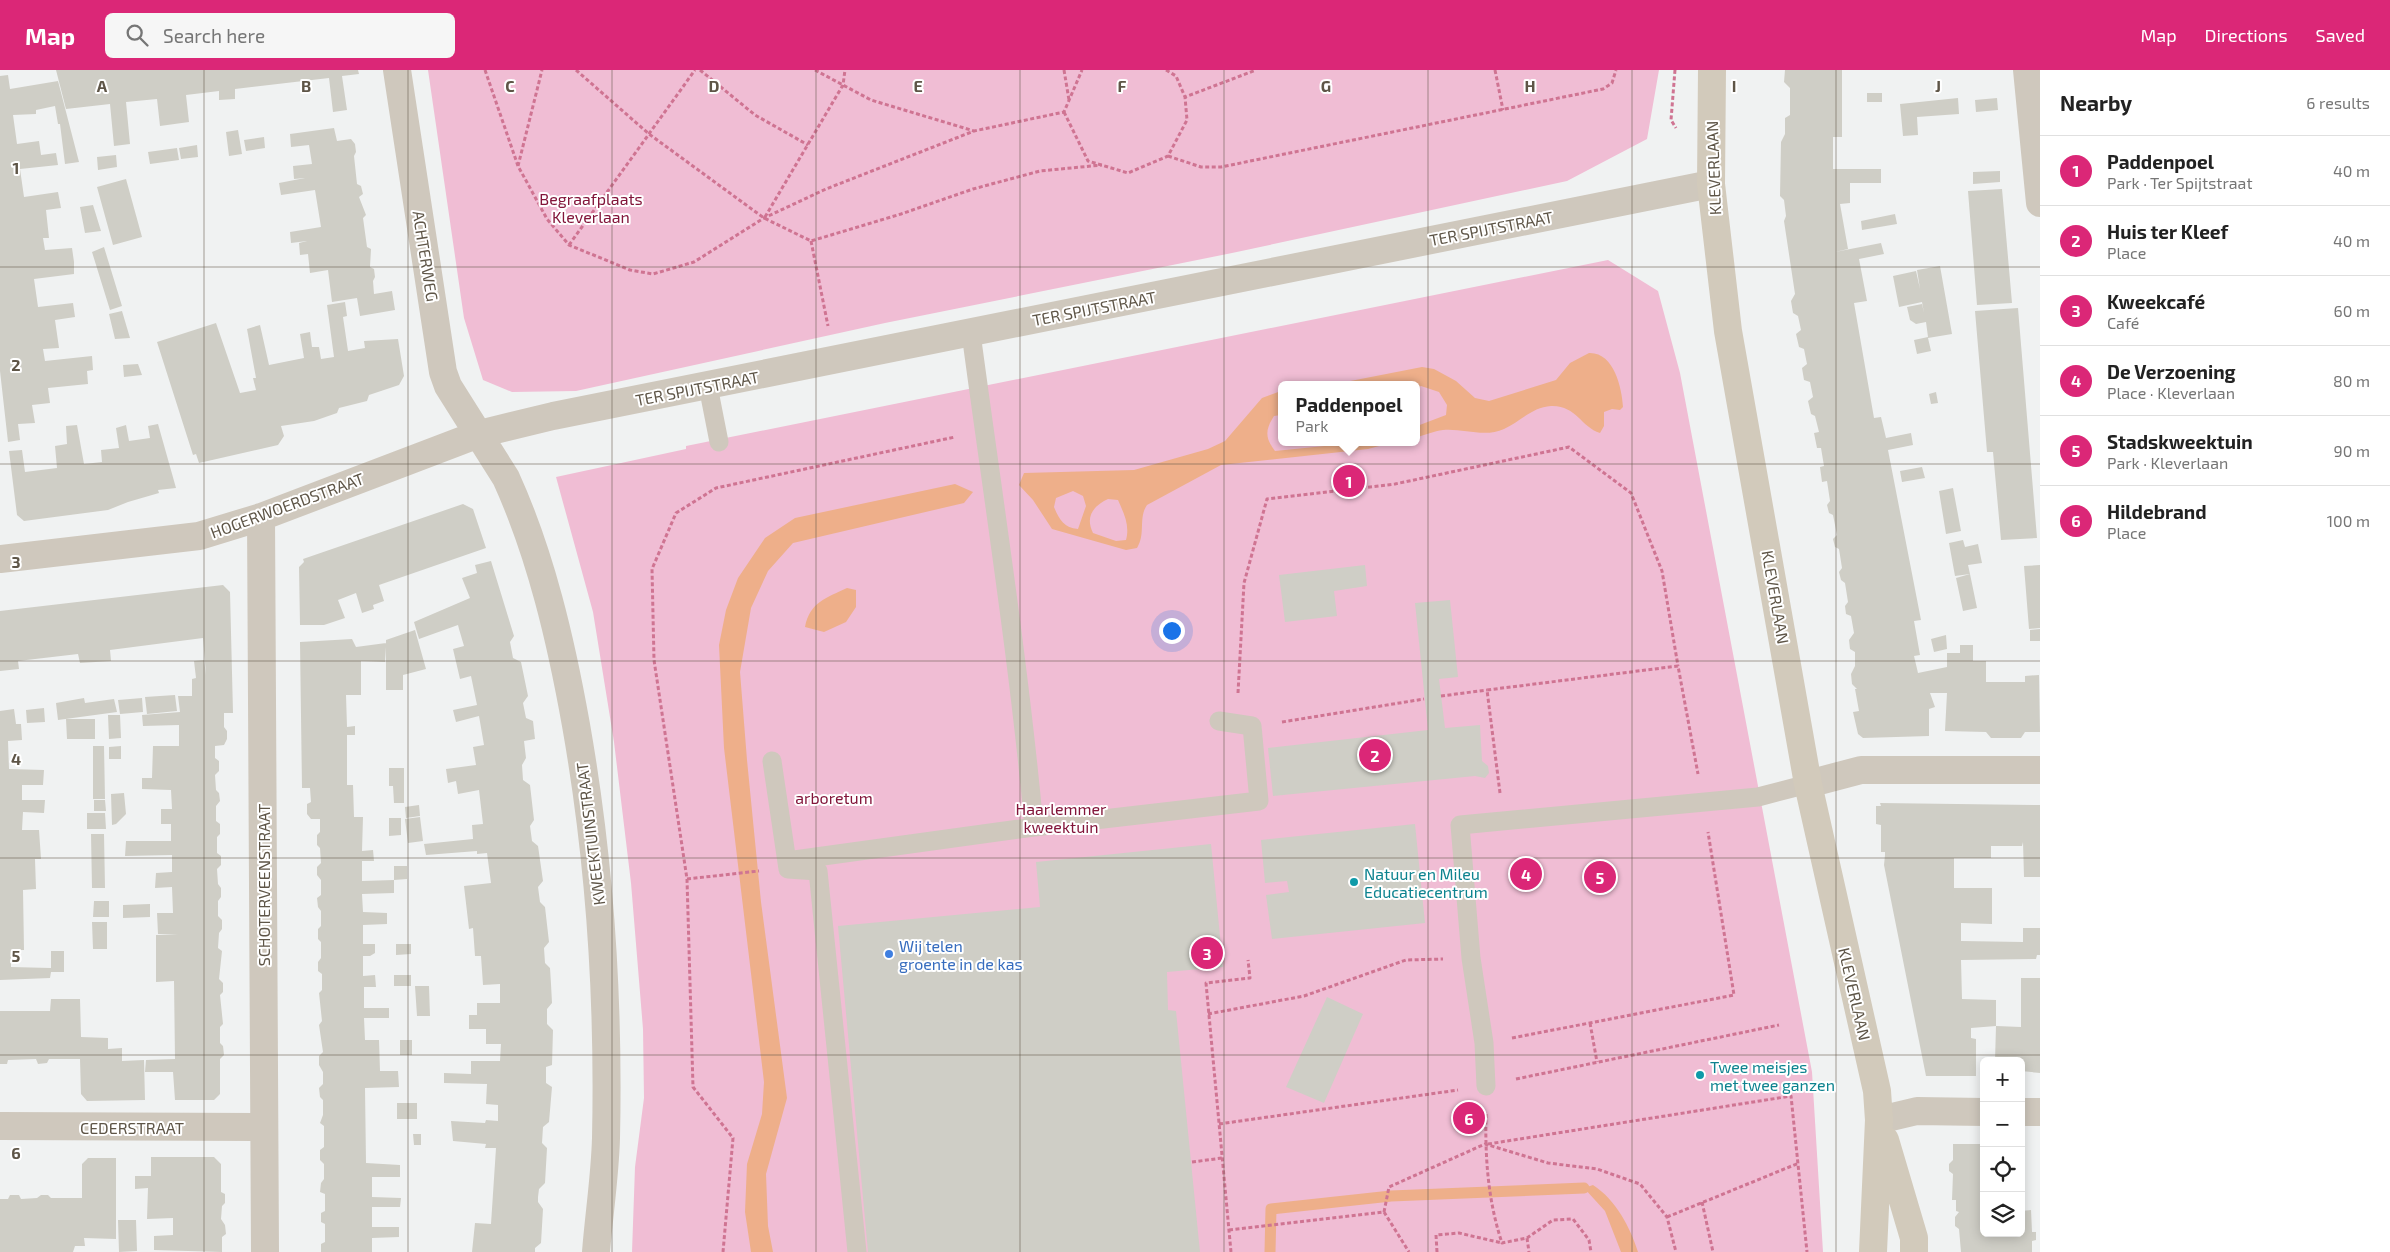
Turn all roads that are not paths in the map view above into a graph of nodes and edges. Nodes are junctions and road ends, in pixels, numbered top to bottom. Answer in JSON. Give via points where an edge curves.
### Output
{"nodes":[{"id":1,"x":398,"y":70,"type":"edge"},
{"id":2,"x":1712,"y":70,"type":"edge"},
{"id":3,"x":2027,"y":70,"type":"edge"},
{"id":4,"x":1710,"y":184,"type":"junction"},
{"id":5,"x":2040,"y":203,"type":"edge"},
{"id":6,"x":970,"y":333,"type":"junction"},
{"id":7,"x":708,"y":386,"type":"junction"},
{"id":8,"x":479,"y":434,"type":"junction"},
{"id":9,"x":718,"y":442,"type":"dead end"},
{"id":10,"x":261,"y":517,"type":"junction"},
{"id":11,"x":0,"y":559,"type":"edge"},
{"id":12,"x":1236,"y":723,"type":"road end"},
{"id":13,"x":772,"y":761,"type":"dead end"},
{"id":14,"x":2040,"y":770,"type":"edge"},
{"id":15,"x":1808,"y":784,"type":"junction"},
{"id":16,"x":1034,"y":827,"type":"junction"},
{"id":17,"x":787,"y":861,"type":"junction"},
{"id":18,"x":1486,"y":1086,"type":"road end"},
{"id":19,"x":1980,"y":1112,"type":"edge"},
{"id":20,"x":2025,"y":1112,"type":"edge"},
{"id":21,"x":2040,"y":1112,"type":"edge"},
{"id":22,"x":1879,"y":1120,"type":"junction"},
{"id":23,"x":0,"y":1126,"type":"edge"},
{"id":24,"x":264,"y":1127,"type":"junction"},
{"id":25,"x":265,"y":1252,"type":"edge"},
{"id":26,"x":596,"y":1252,"type":"edge"},
{"id":27,"x":857,"y":1252,"type":"edge"},
{"id":28,"x":1873,"y":1252,"type":"edge"},
{"id":29,"x":1914,"y":1252,"type":"edge"}],
"edges":[{"from":1,"to":8,"type":"street","name":"ACHTERWEG","via":[[443,372],[448,386]]},
{"from":2,"to":4,"type":"main road","name":"KLEVERLAAN"},
{"from":3,"to":5,"type":"street"},
{"from":4,"to":6,"type":"street","name":"TER SPIJTSTRAAT"},
{"from":4,"to":15,"type":"main road","name":"KLEVERLAAN","via":[[1728,331]]},
{"from":6,"to":7,"type":"street","name":"TER SPIJTSTRAAT"},
{"from":6,"to":16,"type":"lane","via":[[1026,737]]},
{"from":7,"to":8,"type":"street","name":"TER SPIJTSTRAAT"},
{"from":7,"to":9,"type":"lane"},
{"from":8,"to":10,"type":"street","name":"HOGERWOERDSTRAAT"},
{"from":8,"to":26,"type":"street","name":"KWEEKTUINSTRAAT","via":[[513,493],[542,577],[566,669],[585,778],[598,887],[606,1012],[606,1139]]},
{"from":10,"to":11,"type":"street","name":"HOGERWOERDSTRAAT","via":[[199,536]]},
{"from":10,"to":24,"type":"street","name":"SCHOTERVEENSTRAAT"},
{"from":12,"to":16,"type":"lane","via":[[1259,801]]},
{"from":13,"to":17,"type":"lane"},
{"from":14,"to":15,"type":"street","via":[[1861,770]]},
{"from":15,"to":18,"type":"lane","via":[[1758,797],[1460,825]]},
{"from":15,"to":22,"type":"main road","name":"KLEVERLAAN","via":[[1876,1090]]},
{"from":16,"to":17,"type":"lane"},
{"from":17,"to":27,"type":"lane","via":[[788,869],[818,871]]},
{"from":19,"to":22,"type":"street","via":[[1917,1112]]},
{"from":20,"to":21,"type":"street"},
{"from":22,"to":28,"type":"main road","name":"KLEVERLAAN"},
{"from":22,"to":29,"type":"main road","name":"KLEVERLAAN","via":[[1914,1238]]},
{"from":23,"to":24,"type":"street","name":"CEDERSTRAAT"},
{"from":24,"to":25,"type":"street","name":"SCHOTERVEENSTRAAT"}]}
